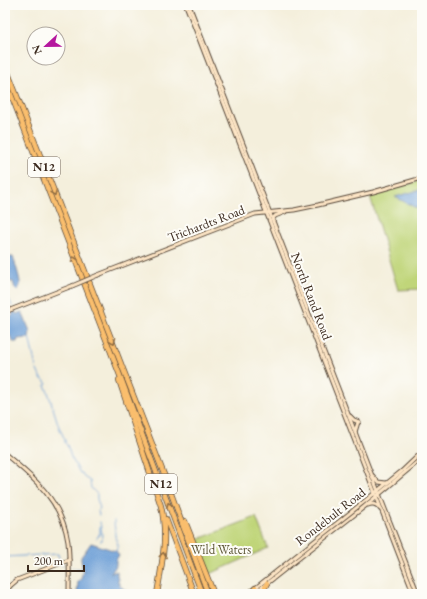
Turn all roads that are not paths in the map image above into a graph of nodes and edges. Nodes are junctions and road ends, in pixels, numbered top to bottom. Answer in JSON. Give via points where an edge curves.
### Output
{"nodes":[{"id":1,"x":187,"y":5,"type":"edge"},
{"id":2,"x":5,"y":65,"type":"edge"},
{"id":3,"x":5,"y":79,"type":"edge"},
{"id":4,"x":422,"y":178,"type":"edge"},
{"id":5,"x":294,"y":210,"type":"junction"},
{"id":6,"x":267,"y":213,"type":"junction"},
{"id":7,"x":272,"y":221,"type":"junction"},
{"id":8,"x":297,"y":288,"type":"junction"},
{"id":9,"x":86,"y":290,"type":"junction"},
{"id":10,"x":5,"y":312,"type":"edge"},
{"id":11,"x":315,"y":330,"type":"junction"},
{"id":12,"x":323,"y":336,"type":"dead end"},
{"id":13,"x":349,"y":415,"type":"junction"},
{"id":14,"x":355,"y":433,"type":"junction"},
{"id":15,"x":422,"y":452,"type":"edge"},
{"id":16,"x":5,"y":455,"type":"edge"},
{"id":17,"x":422,"y":458,"type":"edge"},
{"id":18,"x":369,"y":469,"type":"junction"},
{"id":19,"x":165,"y":477,"type":"junction"},
{"id":20,"x":388,"y":482,"type":"junction"},
{"id":21,"x":372,"y":485,"type":"junction"},
{"id":22,"x":377,"y":494,"type":"junction"},
{"id":23,"x":365,"y":501,"type":"junction"},
{"id":24,"x":161,"y":506,"type":"junction"},
{"id":25,"x":364,"y":507,"type":"junction"},
{"id":26,"x":384,"y":516,"type":"junction"},
{"id":27,"x":400,"y":536,"type":"dead end"},
{"id":28,"x":398,"y":542,"type":"junction"},
{"id":29,"x":68,"y":560,"type":"junction"},
{"id":30,"x":60,"y":563,"type":"junction"},
{"id":31,"x":68,"y":566,"type":"junction"},
{"id":32,"x":267,"y":583,"type":"junction"},
{"id":33,"x":5,"y":592,"type":"edge"},
{"id":34,"x":255,"y":592,"type":"edge"},
{"id":35,"x":69,"y":594,"type":"edge"},
{"id":36,"x":157,"y":594,"type":"edge"},
{"id":37,"x":194,"y":594,"type":"edge"},
{"id":38,"x":202,"y":594,"type":"edge"},
{"id":39,"x":208,"y":594,"type":"edge"},
{"id":40,"x":214,"y":594,"type":"edge"},
{"id":41,"x":248,"y":594,"type":"edge"},
{"id":42,"x":262,"y":594,"type":"edge"},
{"id":43,"x":414,"y":594,"type":"edge"},
{"id":44,"x":418,"y":594,"type":"edge"}],
"edges":[{"from":1,"to":6,"type":"main road","name":"North Rand Road","via":[[257,178]]},
{"from":2,"to":19,"type":"highway","number":"N12","one_way":true},
{"from":9,"to":3,"type":"highway","number":"N12","one_way":true},
{"from":4,"to":5,"type":"main road","name":"Trichardts Road"},
{"from":5,"to":6,"type":"main road","name":"Trichardts Road"},
{"from":5,"to":7,"type":"main road","via":[[274,216]]},
{"from":6,"to":7,"type":"main road","name":"North Rand Road"},
{"from":6,"to":8,"type":"main road","name":"North Rand Road"},
{"from":6,"to":10,"type":"main road","name":"Trichardts Road","bridge":true,"via":[[247,217]]},
{"from":7,"to":8,"type":"main road","name":"North Rand Road"},
{"from":8,"to":11,"type":"main road","name":"North Rand Road"},
{"from":8,"to":21,"type":"main road","name":"North Rand Road"},
{"from":9,"to":24,"type":"highway"},
{"from":38,"to":9,"type":"highway","number":"N12","one_way":true,"via":[[120,373]]},
{"from":11,"to":12,"type":"main road"},
{"from":11,"to":13,"type":"main road","name":"North Rand Road"},
{"from":13,"to":14,"type":"main road","name":"North Rand Road"},
{"from":13,"to":14,"type":"main road","via":[[359,422]]},
{"from":14,"to":18,"type":"main road","name":"North Rand Road"},
{"from":15,"to":20,"type":"main road","name":"Rondebult Road"},
{"from":16,"to":29,"type":"main road","via":[[35,479],[52,501],[66,534]]},
{"from":17,"to":22,"type":"main road","name":"Rondebult Road"},
{"from":18,"to":20,"type":"main road","via":[[378,482]]},
{"from":18,"to":22,"type":"main road","name":"North Rand Road"},
{"from":19,"to":39,"type":"highway","number":"N12"},
{"from":19,"to":40,"type":"highway"},
{"from":20,"to":22,"type":"main road","name":"Rondebult Road"},
{"from":21,"to":22,"type":"main road","name":"North Rand Road"},
{"from":21,"to":23,"type":"main road","via":[[372,491]]},
{"from":22,"to":23,"type":"main road","name":"Rondebult Road"},
{"from":22,"to":25,"type":"main road","name":"Rondebult Road"},
{"from":22,"to":26,"type":"main road","name":"North Rand Road"},
{"from":22,"to":28,"type":"main road","name":"North Rand Road"},
{"from":23,"to":34,"type":"main road","name":"Rondebult Road"},
{"from":36,"to":24,"type":"highway","one_way":true,"via":[[165,542]]},
{"from":24,"to":37,"type":"highway"},
{"from":25,"to":26,"type":"main road","via":[[376,504]]},
{"from":25,"to":32,"type":"main road","name":"Rondebult Road"},
{"from":26,"to":43,"type":"main road","name":"North Rand Road"},
{"from":27,"to":28,"type":"main road"},
{"from":28,"to":44,"type":"main road","name":"North Rand Road"},
{"from":29,"to":30,"type":"main road"},
{"from":29,"to":31,"type":"main road"},
{"from":29,"to":35,"type":"main road"},
{"from":30,"to":31,"type":"main road"},
{"from":30,"to":33,"type":"main road","via":[[17,580]]},
{"from":31,"to":35,"type":"main road"},
{"from":32,"to":34,"type":"main road","name":"Rondebult Road"},
{"from":32,"to":42,"type":"highway"},
{"from":34,"to":41,"type":"main road","name":"Rondebult Road"}]}
